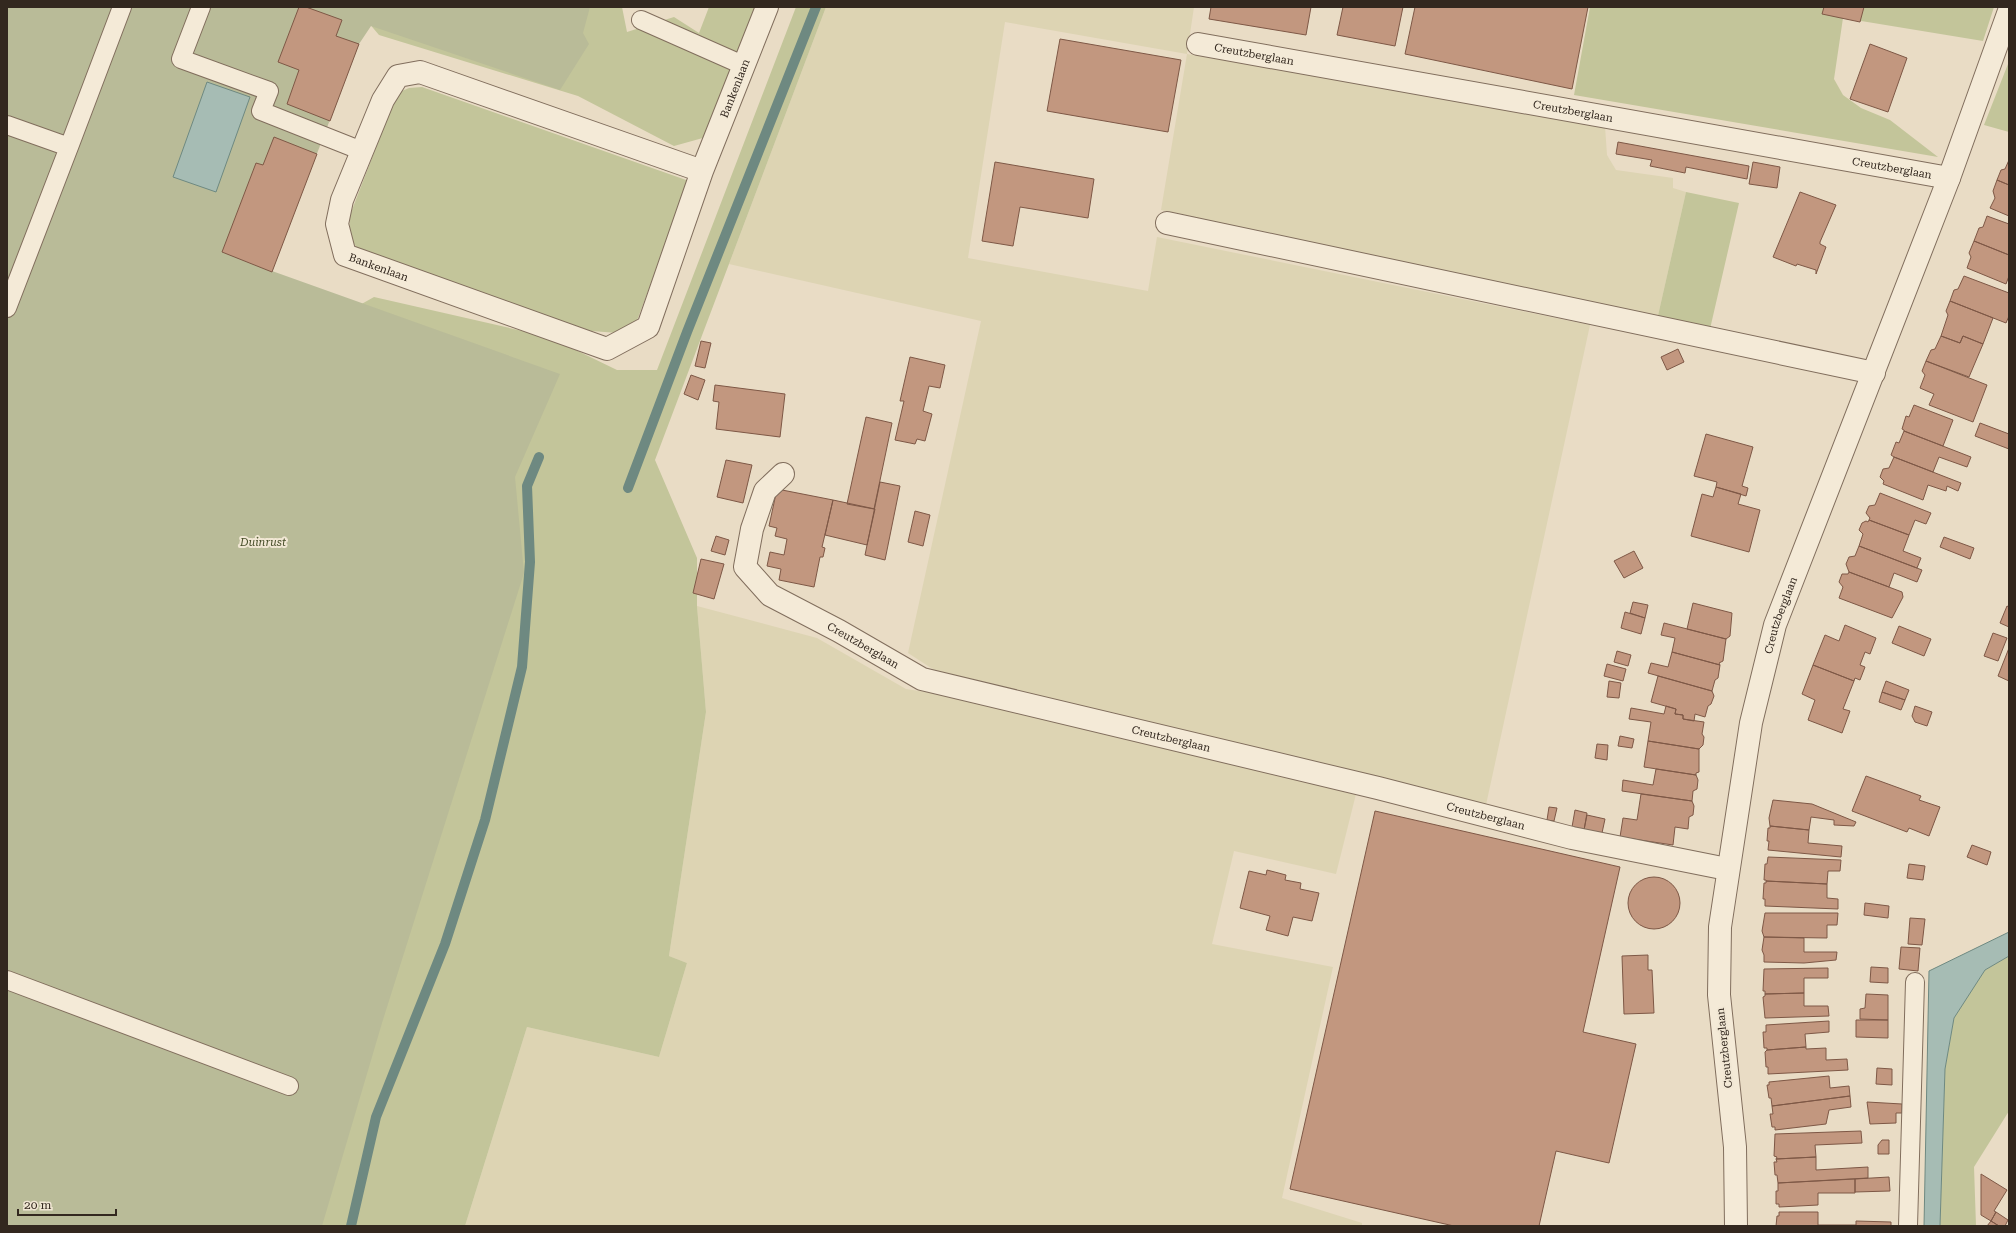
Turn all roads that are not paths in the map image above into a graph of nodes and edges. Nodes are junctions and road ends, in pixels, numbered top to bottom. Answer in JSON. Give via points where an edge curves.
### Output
{"nodes":[{"id":1,"x":122,"y":7,"type":"edge"},
{"id":2,"x":201,"y":7,"type":"edge"},
{"id":3,"x":767,"y":7,"type":"edge"},
{"id":4,"x":2009,"y":11,"type":"edge"},
{"id":5,"x":641,"y":20,"type":"dead end"},
{"id":6,"x":1198,"y":44,"type":"dead end"},
{"id":7,"x":2003,"y":47,"type":"edge"},
{"id":8,"x":744,"y":66,"type":"junction"},
{"id":9,"x":7,"y":125,"type":"edge"},
{"id":10,"x":69,"y":147,"type":"junction"},
{"id":11,"x":362,"y":151,"type":"junction"},
{"id":12,"x":702,"y":170,"type":"junction"},
{"id":13,"x":1949,"y":178,"type":"junction"},
{"id":14,"x":1167,"y":223,"type":"dead end"},
{"id":15,"x":7,"y":308,"type":"edge"},
{"id":16,"x":1874,"y":373,"type":"junction"},
{"id":17,"x":784,"y":474,"type":"dead end"},
{"id":18,"x":1727,"y":869,"type":"junction"},
{"id":19,"x":7,"y":980,"type":"edge"},
{"id":20,"x":1915,"y":982,"type":"dead end"},
{"id":21,"x":289,"y":1086,"type":"dead end"},
{"id":22,"x":1736,"y":1226,"type":"edge"},
{"id":23,"x":1908,"y":1226,"type":"edge"}],
"edges":[{"from":1,"to":10,"type":"lane"},
{"from":2,"to":11,"type":"lane","via":[[181,59],[269,91],[261,111]]},
{"from":3,"to":8,"type":"street","name":"Bankenlaan"},
{"from":4,"to":7,"type":"street","name":"Creutzberglaan"},
{"from":5,"to":8,"type":"lane"},
{"from":6,"to":13,"type":"street","name":"Creutzberglaan"},
{"from":7,"to":13,"type":"street","name":"Creutzberglaan"},
{"from":8,"to":12,"type":"street","name":"Bankenlaan"},
{"from":9,"to":10,"type":"lane"},
{"from":10,"to":15,"type":"lane"},
{"from":11,"to":12,"type":"street","name":"Bankenlaan","via":[[383,100],[398,76],[420,72]]},
{"from":11,"to":12,"type":"street","name":"Bankenlaan","via":[[342,200],[337,224],[345,255],[607,349],[648,327]]},
{"from":13,"to":16,"type":"street","name":"Creutzberglaan"},
{"from":14,"to":16,"type":"street"},
{"from":16,"to":18,"type":"street","name":"Creutzberglaan","via":[[1775,625],[1751,723]]},
{"from":17,"to":18,"type":"street","name":"Creutzberglaan","via":[[765,491],[752,529],[745,567],[770,595],[922,679],[1378,788],[1572,838]]},
{"from":18,"to":22,"type":"street","name":"Creutzberglaan","via":[[1720,927],[1719,995],[1735,1147]]},
{"from":19,"to":21,"type":"lane"},
{"from":20,"to":23,"type":"lane"}]}
